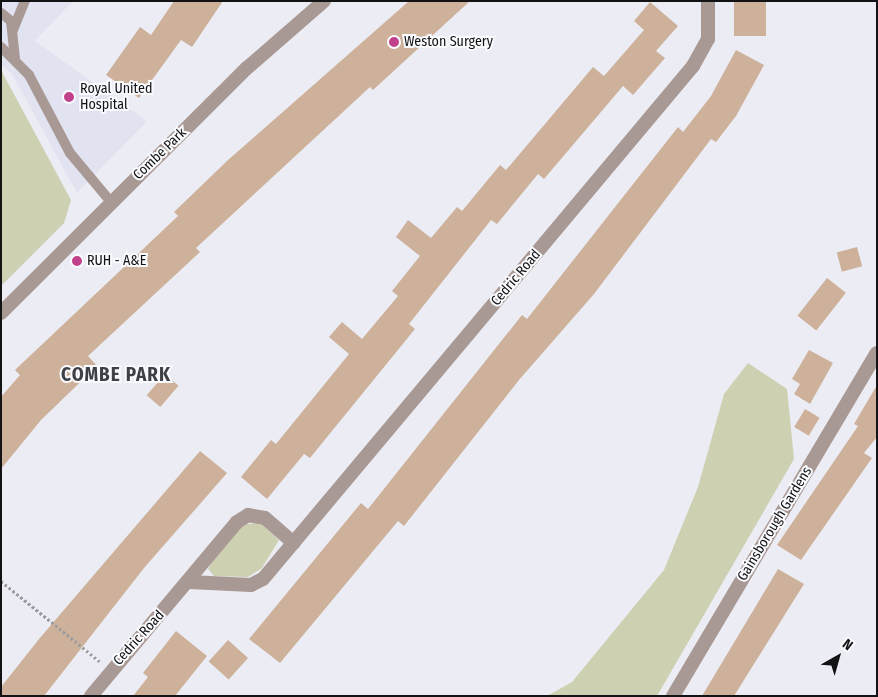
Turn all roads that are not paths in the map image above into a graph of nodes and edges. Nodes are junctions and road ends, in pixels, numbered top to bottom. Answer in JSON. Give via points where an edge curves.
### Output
{"nodes":[{"id":1,"x":25,"y":1,"type":"edge"},
{"id":2,"x":324,"y":1,"type":"edge"},
{"id":3,"x":708,"y":1,"type":"edge"},
{"id":4,"x":1,"y":13,"type":"edge"},
{"id":5,"x":13,"y":30,"type":"junction"},
{"id":6,"x":1,"y":47,"type":"edge"},
{"id":7,"x":15,"y":58,"type":"junction"},
{"id":8,"x":111,"y":202,"type":"junction"},
{"id":9,"x":1,"y":313,"type":"edge"},
{"id":10,"x":877,"y":353,"type":"edge"},
{"id":11,"x":294,"y":543,"type":"junction"},
{"id":12,"x":189,"y":582,"type":"junction"},
{"id":13,"x":91,"y":696,"type":"edge"},
{"id":14,"x":673,"y":696,"type":"edge"}],
"edges":[{"from":1,"to":5,"type":"lane"},
{"from":2,"to":8,"type":"street","name":"Combe Park","via":[[247,68]]},
{"from":3,"to":11,"type":"street","name":"Cedric Road","via":[[708,39],[693,66]]},
{"from":4,"to":5,"type":"lane"},
{"from":5,"to":7,"type":"lane"},
{"from":6,"to":7,"type":"lane"},
{"from":7,"to":8,"type":"lane","via":[[42,95],[70,153]]},
{"from":8,"to":9,"type":"street","name":"Combe Park"},
{"from":10,"to":14,"type":"street","name":"Gainsborough Gardens"},
{"from":11,"to":12,"type":"street","name":"Cedric Road","via":[[263,580],[251,586]]},
{"from":11,"to":12,"type":"street","name":"Cedric Road","via":[[265,518],[248,516],[237,522]]},
{"from":12,"to":13,"type":"street","name":"Cedric Road"}]}
